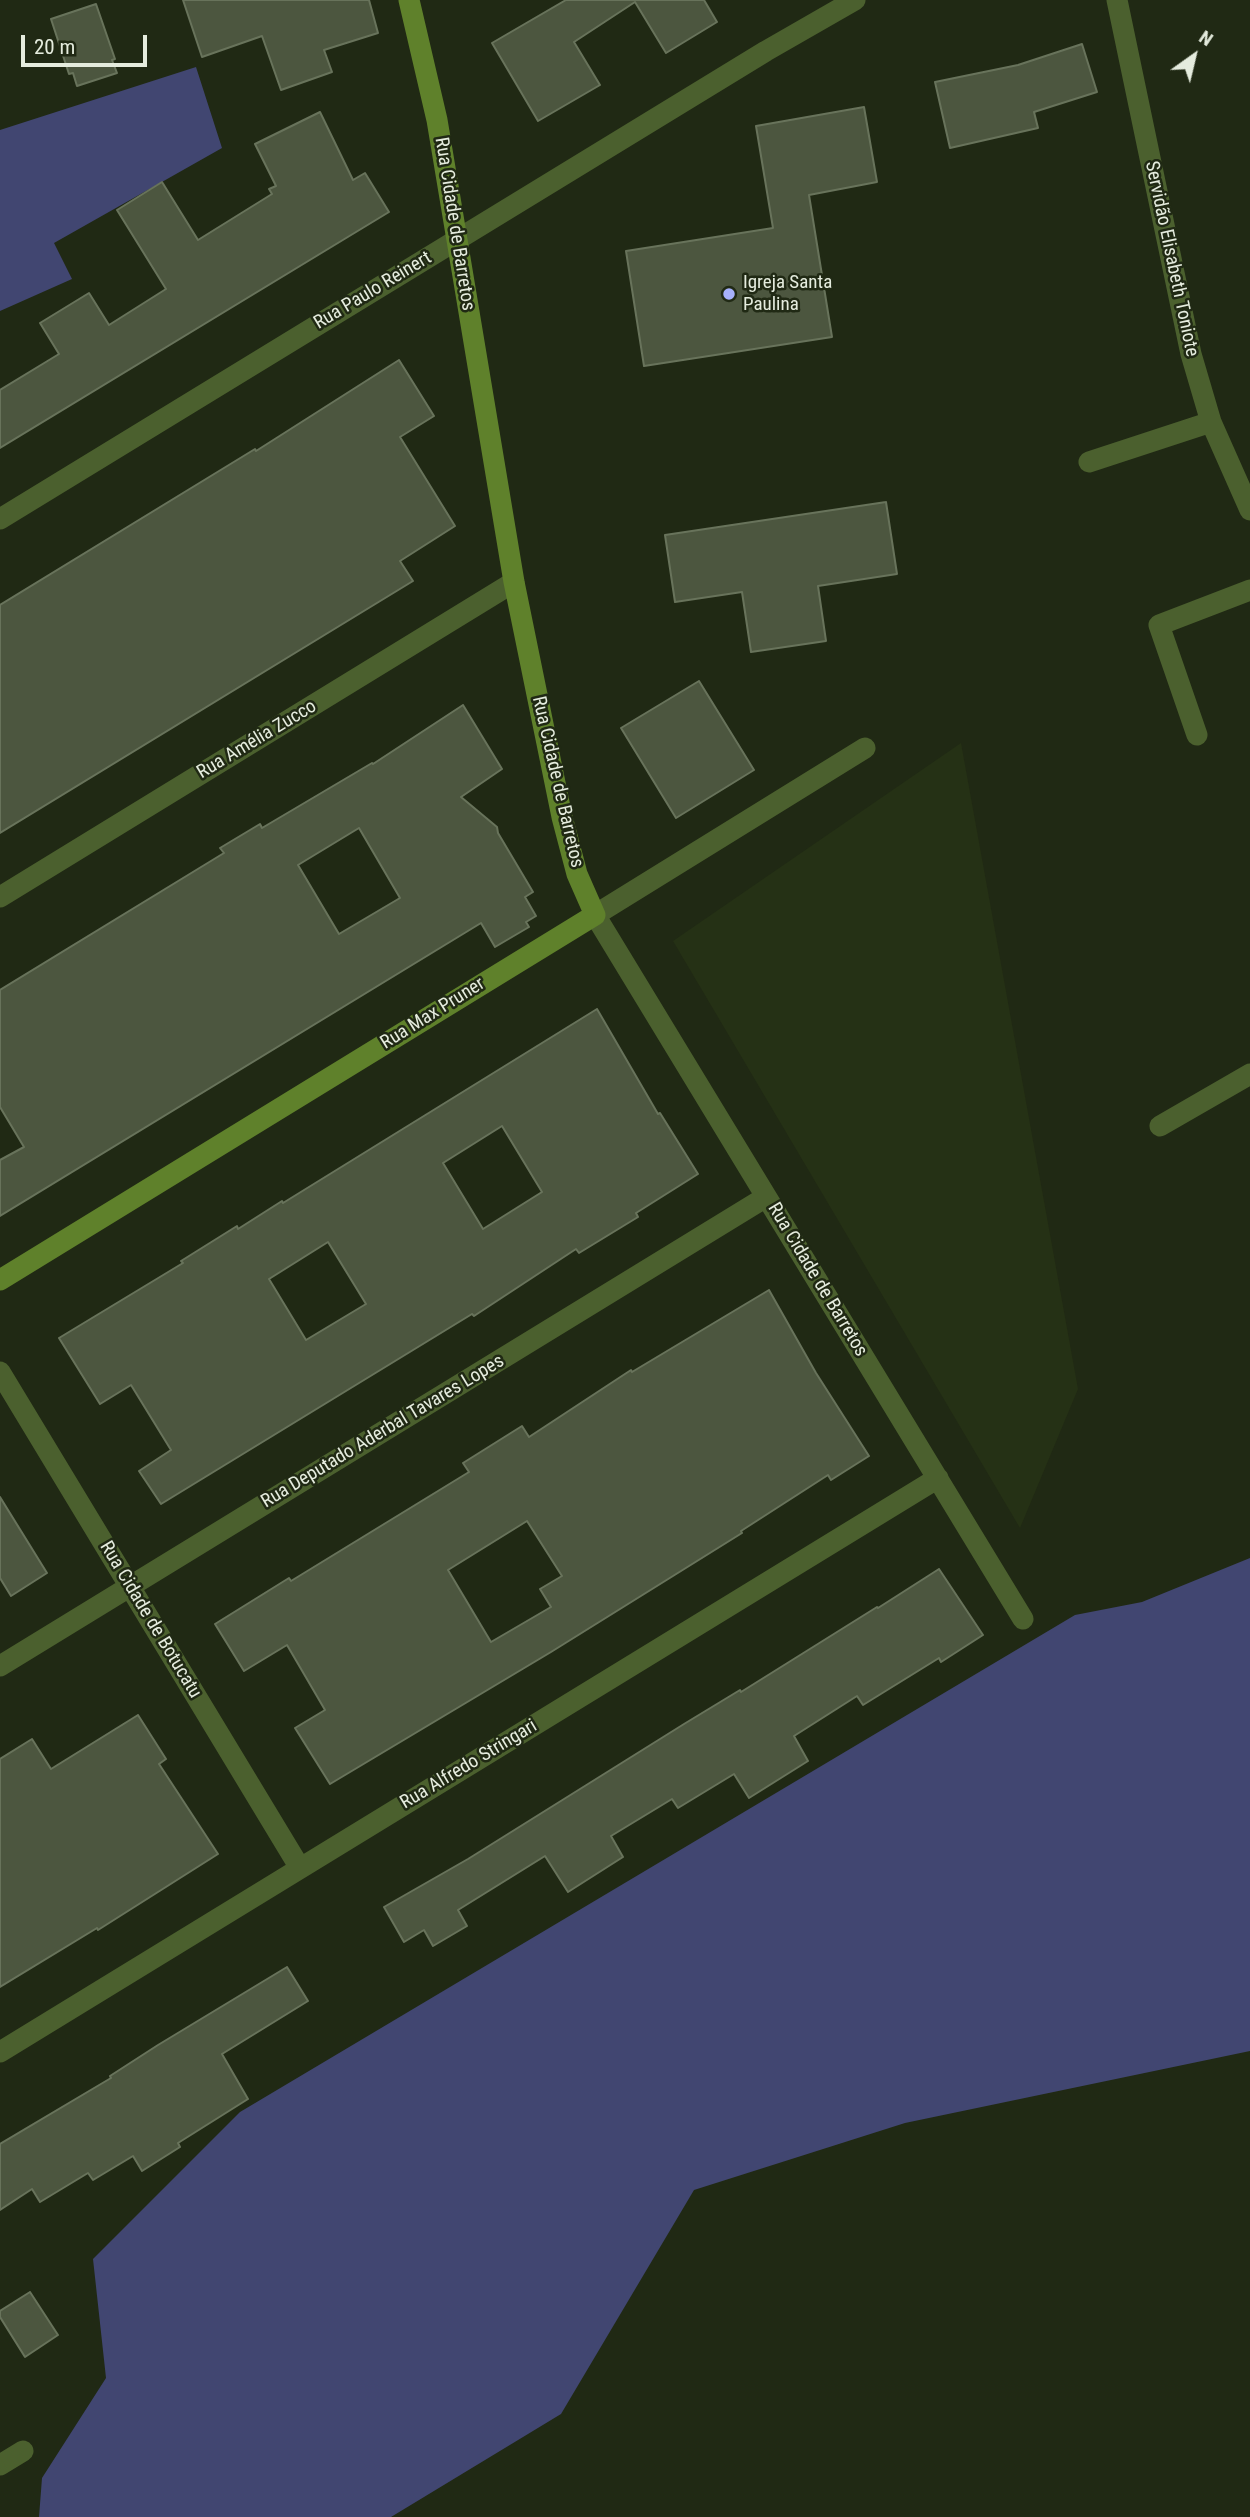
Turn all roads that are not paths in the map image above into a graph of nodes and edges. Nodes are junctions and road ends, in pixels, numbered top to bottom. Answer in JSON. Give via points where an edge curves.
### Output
{"nodes":[{"id":1,"x":409,"y":0,"type":"edge"},
{"id":2,"x":855,"y":0,"type":"edge"},
{"id":3,"x":1117,"y":0,"type":"edge"},
{"id":4,"x":457,"y":240,"type":"junction"},
{"id":5,"x":1211,"y":422,"type":"junction"},
{"id":6,"x":1089,"y":462,"type":"dead end"},
{"id":7,"x":1250,"y":510,"type":"edge"},
{"id":8,"x":0,"y":519,"type":"edge"},
{"id":9,"x":514,"y":582,"type":"junction"},
{"id":10,"x":1250,"y":590,"type":"edge"},
{"id":11,"x":1197,"y":735,"type":"dead end"},
{"id":12,"x":865,"y":748,"type":"dead end"},
{"id":13,"x":0,"y":897,"type":"edge"},
{"id":14,"x":595,"y":915,"type":"junction"},
{"id":15,"x":1250,"y":1074,"type":"edge"},
{"id":16,"x":1160,"y":1126,"type":"dead end"},
{"id":17,"x":766,"y":1198,"type":"junction"},
{"id":18,"x":0,"y":1280,"type":"edge"},
{"id":19,"x":0,"y":1372,"type":"edge"},
{"id":20,"x":938,"y":1478,"type":"junction"},
{"id":21,"x":130,"y":1587,"type":"junction"},
{"id":22,"x":1023,"y":1619,"type":"dead end"},
{"id":23,"x":0,"y":1666,"type":"edge"},
{"id":24,"x":300,"y":1868,"type":"junction"},
{"id":25,"x":0,"y":2052,"type":"edge"},
{"id":26,"x":23,"y":2451,"type":"dead end"},
{"id":27,"x":0,"y":2465,"type":"edge"}],
"edges":[{"from":1,"to":4,"type":"street","name":"Rua Cidade de Barretos","via":[[437,120]]},
{"from":2,"to":4,"type":"street","name":"Rua Paulo Reinert"},
{"from":3,"to":5,"type":"street","name":"Servidão Elisabeth Toniote","via":[[1170,261]]},
{"from":4,"to":8,"type":"street","name":"Rua Paulo Reinert"},
{"from":4,"to":9,"type":"street","name":"Rua Cidade de Barretos"},
{"from":5,"to":6,"type":"street"},
{"from":5,"to":7,"type":"street","name":"Servidão Elisabeth Toniote"},
{"from":9,"to":13,"type":"street","name":"Rua Amélia Zucco"},
{"from":9,"to":14,"type":"street","name":"Rua Cidade de Barretos","via":[[562,817],[577,874]]},
{"from":10,"to":11,"type":"street","via":[[1158,625]]},
{"from":12,"to":14,"type":"street","name":"Rua Max Pruner"},
{"from":14,"to":17,"type":"street","name":"Rua Cidade de Barretos"},
{"from":14,"to":18,"type":"street","name":"Rua Max Pruner"},
{"from":15,"to":16,"type":"street"},
{"from":17,"to":20,"type":"street","name":"Rua Cidade de Barretos"},
{"from":17,"to":21,"type":"street","name":"Rua Deputado Aderbal Tavares Lopes"},
{"from":19,"to":21,"type":"street","name":"Rua Cidade de Botucatu"},
{"from":20,"to":22,"type":"street","name":"Rua Cidade de Barretos"},
{"from":20,"to":24,"type":"street","name":"Rua Alfredo Stringari"},
{"from":21,"to":23,"type":"street","name":"Rua Deputado Aderbal Tavares Lopes"},
{"from":21,"to":24,"type":"street","name":"Rua Cidade de Botucatu"},
{"from":24,"to":25,"type":"street","name":"Rua Alfredo Stringari"},
{"from":26,"to":27,"type":"street"}]}
